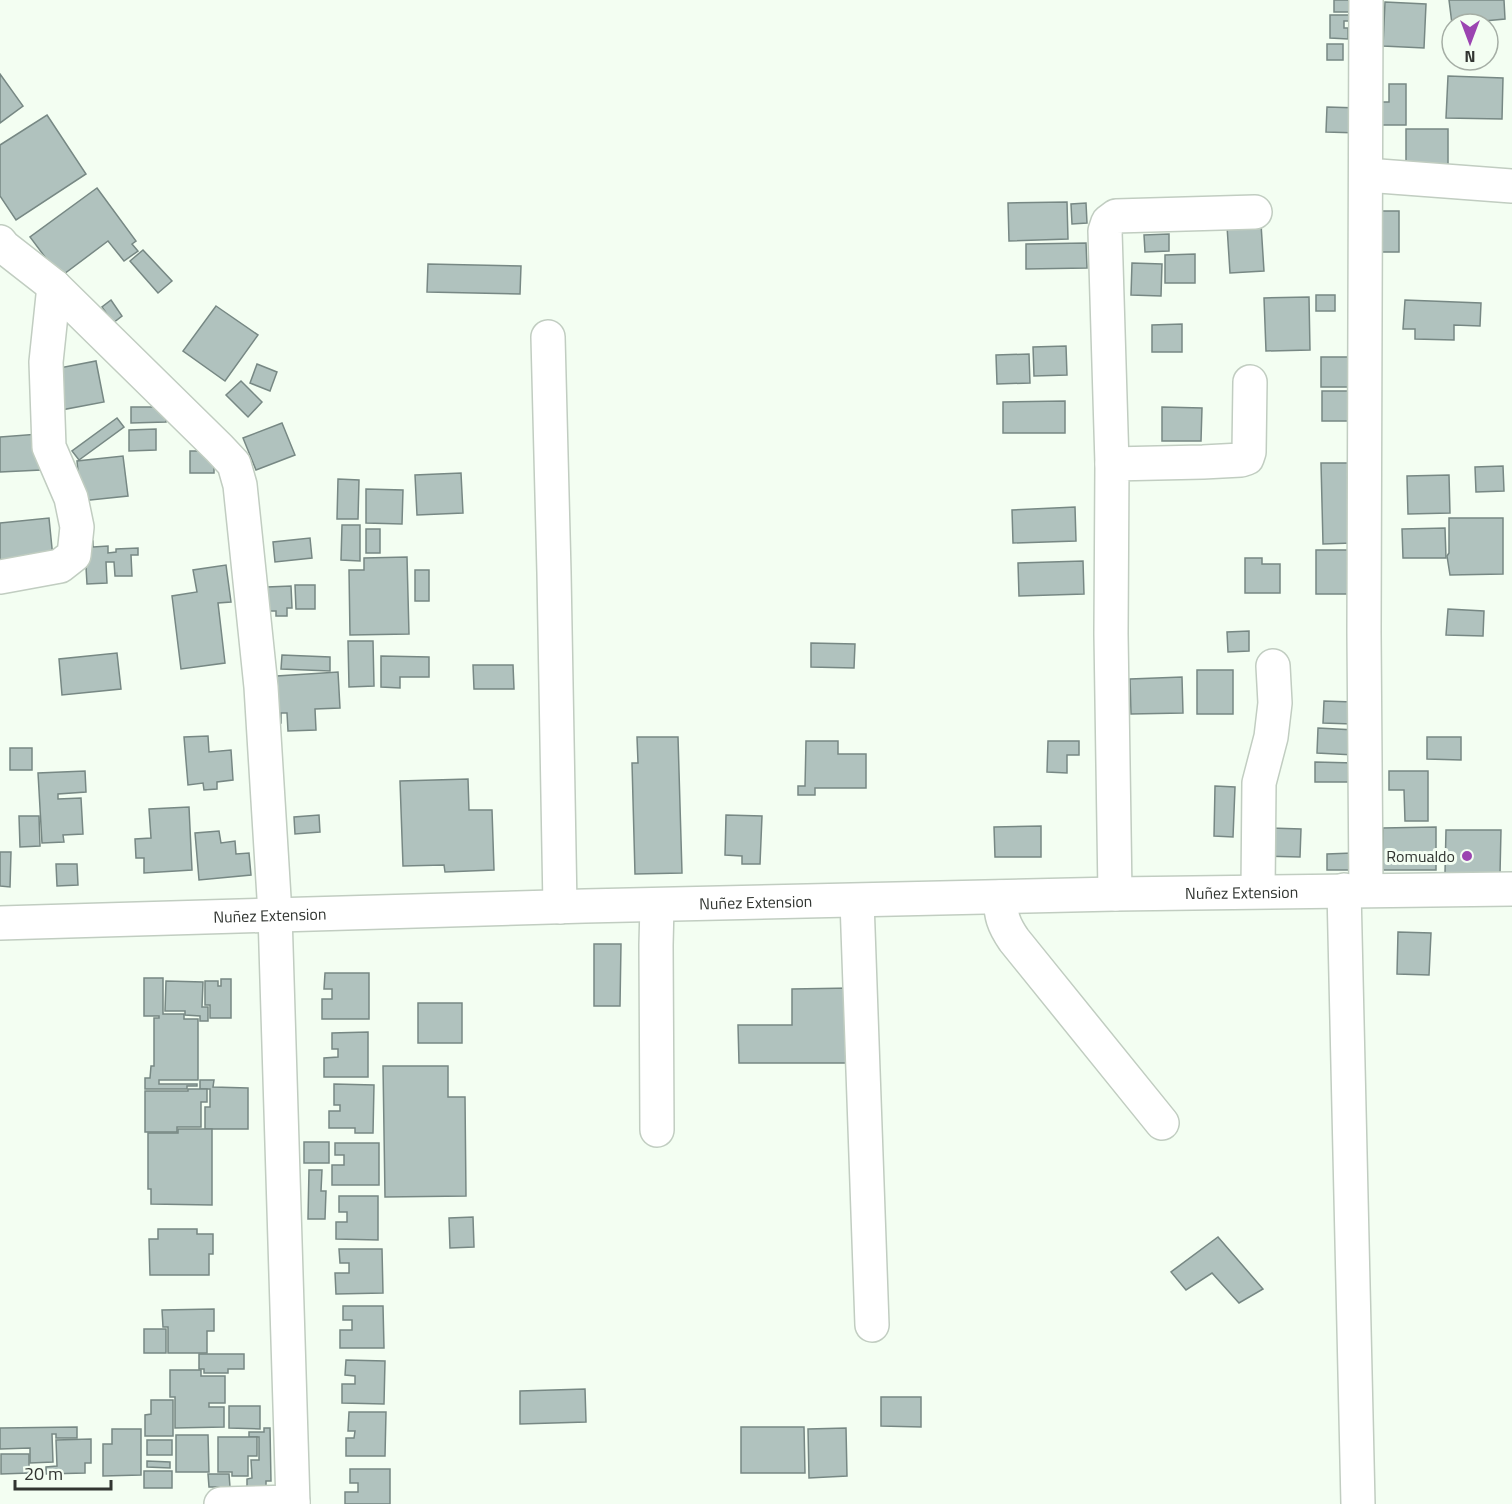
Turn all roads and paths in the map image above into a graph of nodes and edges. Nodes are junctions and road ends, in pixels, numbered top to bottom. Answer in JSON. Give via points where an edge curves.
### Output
{"nodes":[{"id":1,"x":1366,"y":0,"type":"edge"},
{"id":2,"x":1366,"y":175,"type":"junction"},
{"id":3,"x":1512,"y":186,"type":"edge"},
{"id":4,"x":1255,"y":212,"type":"dead end"},
{"id":5,"x":0,"y":242,"type":"edge"},
{"id":6,"x":54,"y":286,"type":"junction"},
{"id":7,"x":548,"y":337,"type":"dead end"},
{"id":8,"x":1250,"y":382,"type":"dead end"},
{"id":9,"x":1112,"y":464,"type":"junction"},
{"id":10,"x":0,"y":577,"type":"edge"},
{"id":11,"x":1273,"y":666,"type":"dead end"},
{"id":12,"x":1512,"y":888,"type":"edge"},
{"id":13,"x":1355,"y":890,"type":"junction"},
{"id":14,"x":1258,"y":891,"type":"junction"},
{"id":15,"x":1115,"y":894,"type":"junction"},
{"id":16,"x":1000,"y":897,"type":"junction"},
{"id":17,"x":857,"y":901,"type":"junction"},
{"id":18,"x":657,"y":905,"type":"junction"},
{"id":19,"x":561,"y":907,"type":"junction"},
{"id":20,"x":275,"y":914,"type":"junction"},
{"id":21,"x":0,"y":923,"type":"edge"},
{"id":22,"x":1162,"y":1122,"type":"dead end"},
{"id":23,"x":657,"y":1130,"type":"dead end"},
{"id":24,"x":872,"y":1325,"type":"dead end"},
{"id":25,"x":293,"y":1503,"type":"edge"},
{"id":26,"x":221,"y":1504,"type":"edge"},
{"id":27,"x":1358,"y":1504,"type":"edge"}],
"edges":[{"from":1,"to":2,"type":"street"},
{"from":2,"to":3,"type":"street"},
{"from":2,"to":13,"type":"street","via":[[1364,633]]},
{"from":4,"to":9,"type":"street","via":[[1116,216],[1108,222]]},
{"from":5,"to":6,"type":"street"},
{"from":6,"to":10,"type":"street","via":[[46,362],[50,447],[71,498],[77,527],[74,555],[60,566]]},
{"from":6,"to":20,"type":"street","via":[[234,464],[240,485],[261,687]]},
{"from":7,"to":19,"type":"street"},
{"from":8,"to":9,"type":"street","via":[[1247,458]]},
{"from":9,"to":15,"type":"street"},
{"from":11,"to":14,"type":"street","via":[[1274,714],[1259,783]]},
{"from":12,"to":13,"type":"street","name":"Nuñez Extension"},
{"from":13,"to":14,"type":"street","name":"Nuñez Extension"},
{"from":13,"to":27,"type":"street"},
{"from":14,"to":15,"type":"street","name":"Nuñez Extension"},
{"from":15,"to":16,"type":"street","name":"Nuñez Extension"},
{"from":16,"to":17,"type":"street","name":"Nuñez Extension"},
{"from":16,"to":22,"type":"street","via":[[1001,917],[1014,940]]},
{"from":17,"to":18,"type":"street","name":"Nuñez Extension"},
{"from":17,"to":24,"type":"street"},
{"from":18,"to":19,"type":"street","name":"Nuñez Extension"},
{"from":18,"to":23,"type":"street"},
{"from":19,"to":20,"type":"street","name":"Nuñez Extension"},
{"from":20,"to":21,"type":"street","name":"Nuñez Extension"},
{"from":20,"to":25,"type":"street"},
{"from":25,"to":26,"type":"street"}]}
